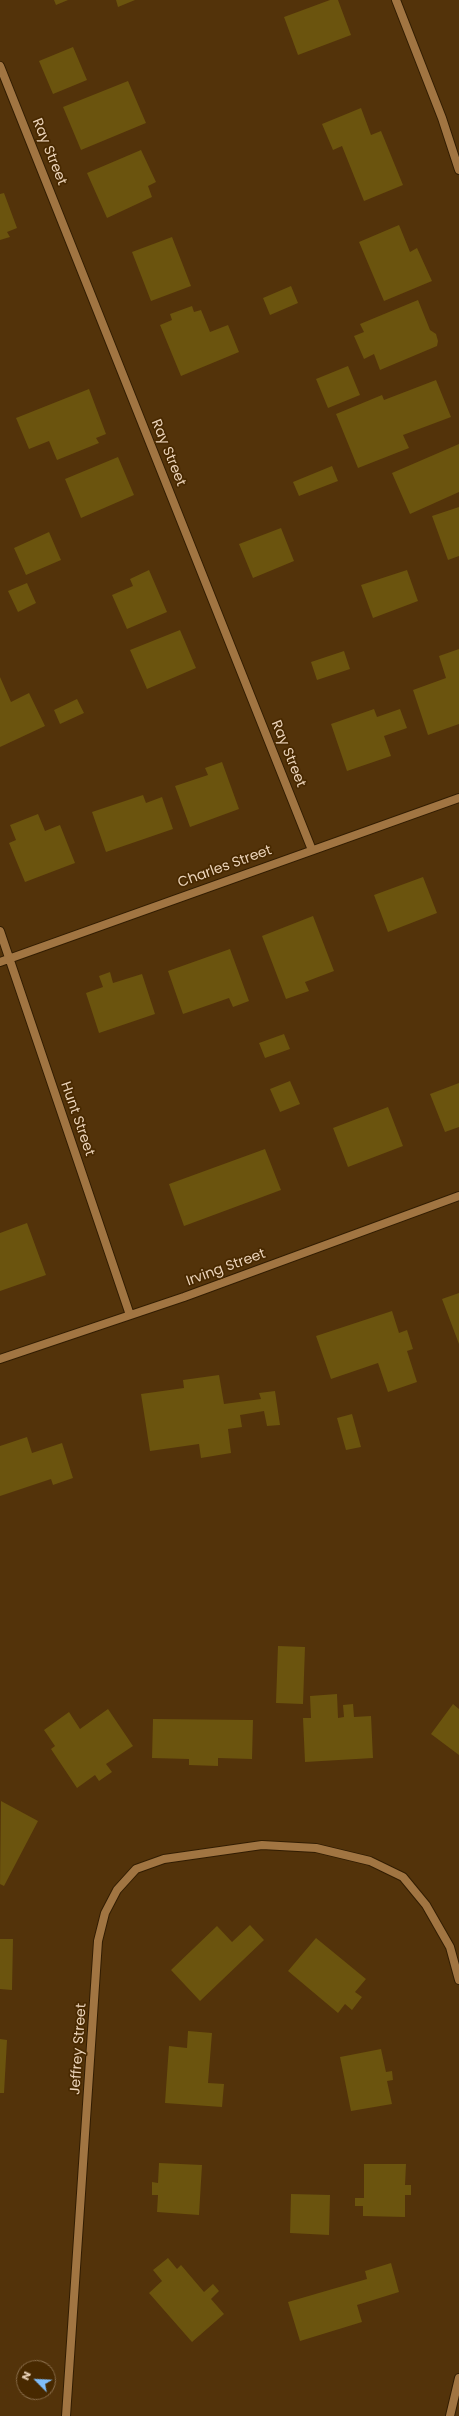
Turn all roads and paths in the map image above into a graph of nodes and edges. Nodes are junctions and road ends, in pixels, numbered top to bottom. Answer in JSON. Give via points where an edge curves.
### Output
{"nodes":[{"id":1,"x":396,"y":0,"type":"edge"},
{"id":2,"x":0,"y":66,"type":"edge"},
{"id":3,"x":459,"y":170,"type":"edge"},
{"id":4,"x":459,"y":798,"type":"edge"},
{"id":5,"x":312,"y":850,"type":"junction"},
{"id":6,"x":0,"y":931,"type":"edge"},
{"id":7,"x":9,"y":958,"type":"junction"},
{"id":8,"x":0,"y":962,"type":"edge"},
{"id":9,"x":459,"y":1196,"type":"edge"},
{"id":10,"x":130,"y":1316,"type":"junction"},
{"id":11,"x":0,"y":1359,"type":"edge"},
{"id":12,"x":459,"y":1980,"type":"edge"},
{"id":13,"x":459,"y":2378,"type":"edge"},
{"id":14,"x":66,"y":2416,"type":"edge"},
{"id":15,"x":450,"y":2416,"type":"edge"}],
"edges":[{"from":1,"to":3,"type":"street","via":[[442,118]]},
{"from":2,"to":5,"type":"street","name":"Ray Street"},
{"from":4,"to":5,"type":"street","name":"Charles Street"},
{"from":5,"to":7,"type":"street","name":"Charles Street"},
{"from":6,"to":7,"type":"street","name":"Hunt Street"},
{"from":7,"to":8,"type":"street","name":"Charles Street"},
{"from":7,"to":10,"type":"street","name":"Hunt Street"},
{"from":9,"to":10,"type":"street","name":"Irving Street"},
{"from":10,"to":11,"type":"street","name":"Irving Street"},
{"from":12,"to":14,"type":"street","name":"Jeffrey Street","via":[[450,1947],[426,1905],[402,1877],[370,1861],[308,1847],[262,1845],[164,1859],[136,1869],[117,1890],[105,1913],[98,1940]]},
{"from":13,"to":15,"type":"street"}]}
